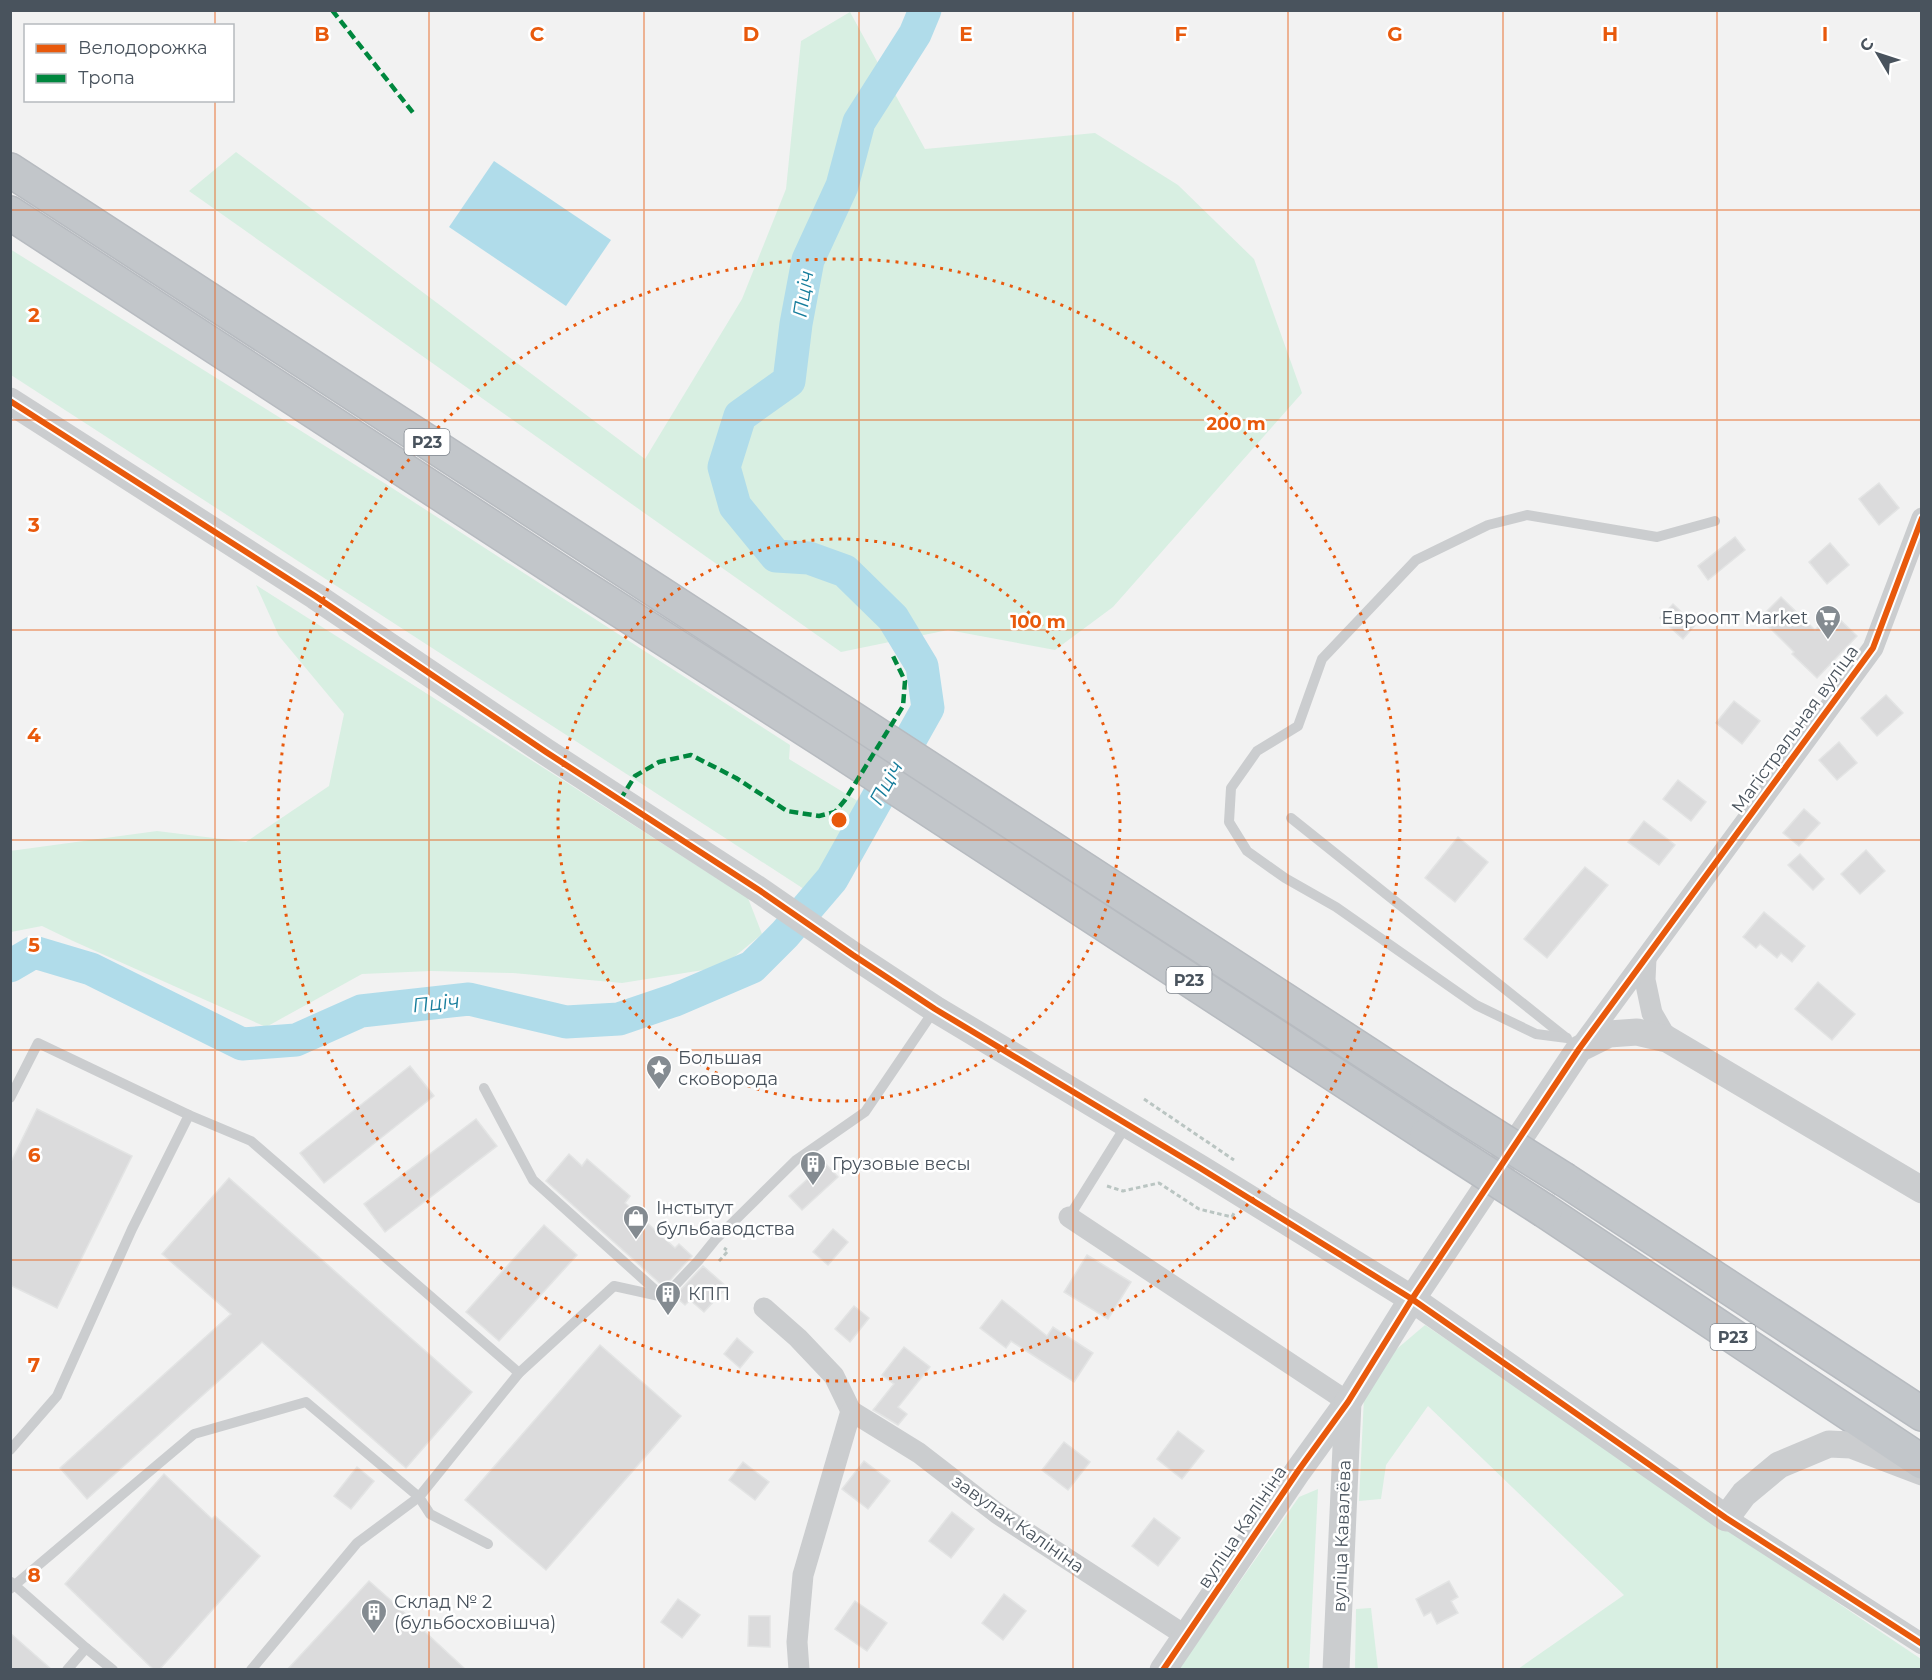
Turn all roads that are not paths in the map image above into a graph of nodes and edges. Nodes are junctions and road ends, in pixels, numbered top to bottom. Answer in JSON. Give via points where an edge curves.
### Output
{"nodes":[{"id":1,"x":10,"y":170,"type":"edge"},
{"id":2,"x":10,"y":213,"type":"edge"},
{"id":3,"x":10,"y":401,"type":"edge"},
{"id":4,"x":1922,"y":518,"type":"edge"},
{"id":5,"x":1715,"y":521,"type":"dead end"},
{"id":6,"x":1291,"y":819,"type":"dead end"},
{"id":7,"x":1646,"y":958,"type":"junction"},
{"id":8,"x":935,"y":1009,"type":"junction"},
{"id":9,"x":1667,"y":1040,"type":"junction"},
{"id":10,"x":1573,"y":1043,"type":"junction"},
{"id":11,"x":484,"y":1088,"type":"dead end"},
{"id":12,"x":10,"y":1098,"type":"edge"},
{"id":13,"x":189,"y":1115,"type":"junction"},
{"id":14,"x":1127,"y":1124,"type":"junction"},
{"id":15,"x":1922,"y":1190,"type":"edge"},
{"id":16,"x":1069,"y":1217,"type":"joint"},
{"id":17,"x":664,"y":1297,"type":"junction"},
{"id":18,"x":1412,"y":1299,"type":"junction"},
{"id":19,"x":764,"y":1308,"type":"dead end"},
{"id":20,"x":519,"y":1373,"type":"junction"},
{"id":21,"x":1348,"y":1402,"type":"junction"},
{"id":22,"x":851,"y":1411,"type":"junction"},
{"id":23,"x":1922,"y":1414,"type":"edge"},
{"id":24,"x":10,"y":1450,"type":"edge"},
{"id":25,"x":1922,"y":1462,"type":"edge"},
{"id":26,"x":1922,"y":1472,"type":"edge"},
{"id":27,"x":419,"y":1497,"type":"junction"},
{"id":28,"x":1726,"y":1518,"type":"junction"},
{"id":29,"x":488,"y":1544,"type":"dead end"},
{"id":30,"x":12,"y":1586,"type":"edge"},
{"id":31,"x":1186,"y":1636,"type":"junction"},
{"id":32,"x":1922,"y":1644,"type":"edge"},
{"id":33,"x":86,"y":1648,"type":"junction"},
{"id":34,"x":67,"y":1670,"type":"edge"},
{"id":35,"x":113,"y":1670,"type":"edge"},
{"id":36,"x":251,"y":1670,"type":"edge"},
{"id":37,"x":800,"y":1670,"type":"edge"},
{"id":38,"x":1163,"y":1670,"type":"edge"},
{"id":39,"x":1336,"y":1670,"type":"edge"}],
"edges":[{"from":1,"to":23,"type":"highway","number":"Р23","bridge":true},
{"from":2,"to":25,"type":"highway","number":"Р23","bridge":true,"via":[[1545,1211]]},
{"from":3,"to":8,"type":"street","via":[[315,596]]},
{"from":4,"to":7,"type":"street","name":"Магістральная вуліца","via":[[1873,648]]},
{"from":5,"to":10,"type":"lane","via":[[1657,537],[1527,515],[1488,525],[1416,560],[1322,659],[1298,726],[1257,752],[1231,788],[1229,822],[1247,851],[1336,907],[1476,1005],[1536,1034]]},
{"from":6,"to":10,"type":"lane"},
{"from":7,"to":9,"type":"street","via":[[1652,1013]]},
{"from":7,"to":10,"type":"street","name":"Магістральная вуліца"},
{"from":8,"to":14,"type":"street"},
{"from":8,"to":17,"type":"lane","via":[[866,1112],[796,1160]]},
{"from":9,"to":10,"type":"street","via":[[1637,1032]]},
{"from":9,"to":15,"type":"street"},
{"from":10,"to":18,"type":"street","name":"вуліца Калініна"},
{"from":11,"to":17,"type":"lane","via":[[533,1180]]},
{"from":12,"to":13,"type":"lane","via":[[38,1043]]},
{"from":13,"to":20,"type":"lane","via":[[251,1141]]},
{"from":13,"to":24,"type":"lane","via":[[132,1228],[57,1396]]},
{"from":14,"to":16,"type":"lane"},
{"from":14,"to":18,"type":"street"},
{"from":16,"to":21,"type":"street"},
{"from":17,"to":20,"type":"lane","via":[[614,1286]]},
{"from":18,"to":21,"type":"street","name":"вуліца Калініна"},
{"from":18,"to":28,"type":"street"},
{"from":19,"to":22,"type":"street","via":[[834,1376]]},
{"from":20,"to":27,"type":"lane"},
{"from":21,"to":31,"type":"street","name":"вуліца Калініна"},
{"from":21,"to":39,"type":"street","name":"вуліца Кавалёва"},
{"from":22,"to":31,"type":"street","name":"завулак Калініна","via":[[919,1453],[998,1514]]},
{"from":22,"to":37,"type":"street","via":[[803,1575],[797,1642]]},
{"from":26,"to":28,"type":"street","via":[[1851,1445],[1829,1444],[1779,1465],[1744,1494]]},
{"from":27,"to":29,"type":"lane","via":[[430,1514]]},
{"from":27,"to":30,"type":"lane","via":[[306,1402],[194,1434]]},
{"from":27,"to":36,"type":"lane","via":[[357,1543]]},
{"from":28,"to":32,"type":"street"},
{"from":30,"to":33,"type":"lane"},
{"from":31,"to":38,"type":"street","name":"вуліца Калініна"},
{"from":33,"to":34,"type":"lane"},
{"from":33,"to":35,"type":"lane"}]}
